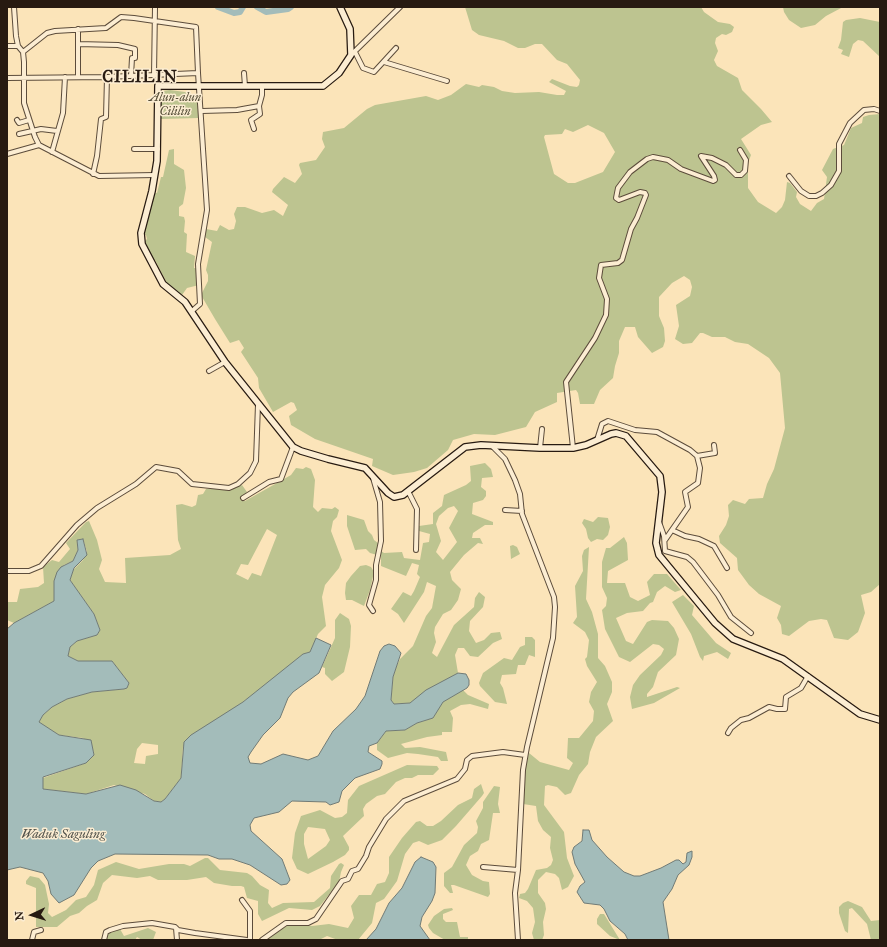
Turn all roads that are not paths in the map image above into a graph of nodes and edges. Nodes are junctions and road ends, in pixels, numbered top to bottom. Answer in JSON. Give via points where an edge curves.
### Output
{"nodes":[{"id":1,"x":14,"y":7,"type":"edge"},
{"id":2,"x":155,"y":7,"type":"edge"},
{"id":3,"x":340,"y":7,"type":"edge"},
{"id":4,"x":400,"y":7,"type":"edge"},
{"id":5,"x":154,"y":20,"type":"junction"},
{"id":6,"x":78,"y":29,"type":"junction"},
{"id":7,"x":78,"y":44,"type":"junction"},
{"id":8,"x":7,"y":46,"type":"edge"},
{"id":9,"x":18,"y":46,"type":"junction"},
{"id":10,"x":396,"y":48,"type":"dead end"},
{"id":11,"x":23,"y":52,"type":"junction"},
{"id":12,"x":353,"y":54,"type":"junction"},
{"id":13,"x":384,"y":62,"type":"junction"},
{"id":14,"x":198,"y":73,"type":"junction"},
{"id":15,"x":244,"y":73,"type":"dead end"},
{"id":16,"x":156,"y":75,"type":"junction"},
{"id":17,"x":131,"y":76,"type":"junction"},
{"id":18,"x":25,"y":77,"type":"junction"},
{"id":19,"x":65,"y":77,"type":"junction"},
{"id":20,"x":78,"y":77,"type":"junction"},
{"id":21,"x":108,"y":77,"type":"junction"},
{"id":22,"x":7,"y":78,"type":"edge"},
{"id":23,"x":447,"y":81,"type":"dead end"},
{"id":24,"x":200,"y":85,"type":"junction"},
{"id":25,"x":158,"y":86,"type":"junction"},
{"id":26,"x":245,"y":86,"type":"junction"},
{"id":27,"x":262,"y":86,"type":"junction"},
{"id":28,"x":259,"y":106,"type":"junction"},
{"id":29,"x":202,"y":111,"type":"junction"},
{"id":30,"x":880,"y":111,"type":"edge"},
{"id":31,"x":17,"y":120,"type":"dead end"},
{"id":32,"x":29,"y":120,"type":"junction"},
{"id":33,"x":254,"y":129,"type":"dead end"},
{"id":34,"x":32,"y":131,"type":"junction"},
{"id":35,"x":56,"y":131,"type":"junction"},
{"id":36,"x":19,"y":134,"type":"dead end"},
{"id":37,"x":39,"y":145,"type":"junction"},
{"id":38,"x":134,"y":149,"type":"dead end"},
{"id":39,"x":158,"y":149,"type":"junction"},
{"id":40,"x":740,"y":150,"type":"dead end"},
{"id":41,"x":52,"y":152,"type":"junction"},
{"id":42,"x":7,"y":154,"type":"edge"},
{"id":43,"x":93,"y":174,"type":"junction"},
{"id":44,"x":155,"y":175,"type":"junction"},
{"id":45,"x":789,"y":176,"type":"dead end"},
{"id":46,"x":192,"y":311,"type":"junction"},
{"id":47,"x":225,"y":362,"type":"junction"},
{"id":48,"x":209,"y":372,"type":"dead end"},
{"id":49,"x":258,"y":404,"type":"junction"},
{"id":50,"x":542,"y":429,"type":"dead end"},
{"id":51,"x":597,"y":440,"type":"junction"},
{"id":52,"x":492,"y":446,"type":"junction"},
{"id":53,"x":714,"y":446,"type":"dead end"},
{"id":54,"x":293,"y":447,"type":"junction"},
{"id":55,"x":540,"y":448,"type":"junction"},
{"id":56,"x":572,"y":448,"type":"junction"},
{"id":57,"x":696,"y":456,"type":"junction"},
{"id":58,"x":372,"y":473,"type":"junction"},
{"id":59,"x":408,"y":492,"type":"junction"},
{"id":60,"x":243,"y":498,"type":"dead end"},
{"id":61,"x":505,"y":510,"type":"dead end"},
{"id":62,"x":522,"y":511,"type":"junction"},
{"id":63,"x":659,"y":521,"type":"junction"},
{"id":64,"x":672,"y":530,"type":"junction"},
{"id":65,"x":665,"y":540,"type":"junction"},
{"id":66,"x":416,"y":550,"type":"dead end"},
{"id":67,"x":727,"y":568,"type":"dead end"},
{"id":68,"x":7,"y":571,"type":"edge"},
{"id":69,"x":373,"y":611,"type":"dead end"},
{"id":70,"x":751,"y":633,"type":"dead end"},
{"id":71,"x":808,"y":676,"type":"junction"},
{"id":72,"x":880,"y":720,"type":"edge"},
{"id":73,"x":728,"y":733,"type":"dead end"},
{"id":74,"x":525,"y":756,"type":"junction"},
{"id":75,"x":484,"y":867,"type":"dead end"},
{"id":76,"x":518,"y":870,"type":"junction"},
{"id":77,"x":242,"y":900,"type":"dead end"},
{"id":78,"x":176,"y":927,"type":"junction"},
{"id":79,"x":41,"y":930,"type":"dead end"},
{"id":80,"x":517,"y":939,"type":"edge"},
{"id":81,"x":32,"y":940,"type":"edge"},
{"id":82,"x":104,"y":940,"type":"edge"},
{"id":83,"x":177,"y":940,"type":"edge"},
{"id":84,"x":249,"y":940,"type":"edge"},
{"id":85,"x":262,"y":940,"type":"edge"}],
"edges":[{"from":1,"to":9,"type":"street","via":[[14,28]]},
{"from":2,"to":5,"type":"street"},
{"from":3,"to":12,"type":"main road","via":[[350,29]]},
{"from":4,"to":12,"type":"street"},
{"from":5,"to":6,"type":"street","via":[[122,16],[106,28]]},
{"from":5,"to":14,"type":"street","via":[[197,28]]},
{"from":5,"to":16,"type":"street"},
{"from":6,"to":7,"type":"street"},
{"from":6,"to":11,"type":"street","via":[[47,33]]},
{"from":7,"to":17,"type":"street","via":[[118,45],[135,49]]},
{"from":7,"to":20,"type":"street"},
{"from":8,"to":9,"type":"street"},
{"from":9,"to":11,"type":"street"},
{"from":10,"to":13,"type":"street"},
{"from":11,"to":18,"type":"street"},
{"from":12,"to":13,"type":"street","via":[[363,68],[374,72]]},
{"from":12,"to":27,"type":"main road","via":[[340,74],[323,86]]},
{"from":13,"to":23,"type":"street"},
{"from":14,"to":16,"type":"street"},
{"from":14,"to":24,"type":"street"},
{"from":15,"to":26,"type":"street"},
{"from":16,"to":17,"type":"street"},
{"from":16,"to":25,"type":"street"},
{"from":17,"to":21,"type":"street"},
{"from":18,"to":19,"type":"street"},
{"from":18,"to":22,"type":"street"},
{"from":18,"to":32,"type":"street","via":[[24,103]]},
{"from":19,"to":20,"type":"street"},
{"from":19,"to":35,"type":"street","via":[[62,113]]},
{"from":20,"to":21,"type":"street"},
{"from":21,"to":43,"type":"street","via":[[106,117],[101,119]]},
{"from":24,"to":25,"type":"main road"},
{"from":24,"to":26,"type":"main road"},
{"from":24,"to":29,"type":"street"},
{"from":25,"to":39,"type":"main road"},
{"from":26,"to":27,"type":"main road"},
{"from":27,"to":28,"type":"street"},
{"from":28,"to":29,"type":"street","via":[[237,110]]},
{"from":28,"to":33,"type":"street","via":[[260,114],[251,120]]},
{"from":29,"to":46,"type":"street","via":[[207,210],[198,264],[200,304]]},
{"from":30,"to":45,"type":"street","via":[[864,110],[850,123],[840,144],[838,176],[822,194],[809,196],[801,191]]},
{"from":31,"to":32,"type":"street","via":[[19,123]]},
{"from":32,"to":34,"type":"street"},
{"from":34,"to":35,"type":"street"},
{"from":34,"to":36,"type":"street"},
{"from":34,"to":37,"type":"street"},
{"from":35,"to":41,"type":"street"},
{"from":37,"to":41,"type":"street"},
{"from":37,"to":42,"type":"street"},
{"from":38,"to":39,"type":"street"},
{"from":39,"to":44,"type":"main road"},
{"from":40,"to":56,"type":"street","via":[[746,160],[745,171],[741,175],[736,175],[726,165],[712,158],[701,156],[714,176],[713,181],[681,169],[668,160],[653,157],[647,158],[630,172],[618,188],[616,198],[619,200],[640,192],[645,192],[646,195],[628,237],[622,260],[601,265],[599,278],[607,299],[606,315],[595,338],[566,382]]},
{"from":41,"to":43,"type":"street"},
{"from":43,"to":44,"type":"street","via":[[102,177]]},
{"from":44,"to":46,"type":"main road","via":[[141,228],[142,244],[163,284]]},
{"from":46,"to":47,"type":"main road"},
{"from":47,"to":48,"type":"street"},
{"from":47,"to":49,"type":"main road"},
{"from":49,"to":54,"type":"main road"},
{"from":49,"to":68,"type":"street","via":[[256,461],[250,473],[238,484],[228,488],[192,484],[178,471],[156,467],[136,484],[97,508],[77,524],[41,566],[29,571]]},
{"from":50,"to":55,"type":"street"},
{"from":51,"to":56,"type":"main road"},
{"from":51,"to":57,"type":"street","via":[[602,424],[608,421],[634,430],[657,432]]},
{"from":51,"to":63,"type":"main road","via":[[616,433],[626,436],[658,472],[662,486]]},
{"from":52,"to":55,"type":"main road"},
{"from":52,"to":59,"type":"main road","via":[[465,446]]},
{"from":52,"to":62,"type":"street","via":[[509,466],[520,494]]},
{"from":53,"to":57,"type":"street","via":[[715,454]]},
{"from":54,"to":58,"type":"main road","via":[[328,459],[362,466]]},
{"from":54,"to":60,"type":"street","via":[[281,479],[269,482]]},
{"from":55,"to":56,"type":"main road"},
{"from":57,"to":64,"type":"street","via":[[700,468],[698,483],[685,492],[688,507]]},
{"from":58,"to":59,"type":"main road","via":[[391,496],[400,497]]},
{"from":58,"to":69,"type":"street","via":[[380,502],[381,541],[376,580],[369,605]]},
{"from":59,"to":66,"type":"street","via":[[417,509]]},
{"from":61,"to":62,"type":"street"},
{"from":62,"to":74,"type":"street","via":[[554,598],[556,616]]},
{"from":63,"to":65,"type":"street"},
{"from":63,"to":71,"type":"main road","via":[[656,543],[659,555],[720,629],[740,643],[783,659]]},
{"from":64,"to":65,"type":"street"},
{"from":64,"to":67,"type":"street","via":[[714,546]]},
{"from":65,"to":70,"type":"street","via":[[666,551],[687,557],[693,562],[718,595],[731,618]]},
{"from":71,"to":72,"type":"main road","via":[[860,714]]},
{"from":71,"to":73,"type":"street","via":[[801,688],[786,697],[785,709],[769,707],[741,720]]},
{"from":74,"to":76,"type":"street"},
{"from":74,"to":85,"type":"street","via":[[503,752],[472,756],[467,760],[465,769],[457,780],[404,801],[386,819],[368,847],[358,869],[342,881],[316,919],[308,923],[286,923]]},
{"from":75,"to":76,"type":"street"},
{"from":76,"to":80,"type":"street","via":[[515,893]]},
{"from":77,"to":84,"type":"street","via":[[250,911]]},
{"from":78,"to":82,"type":"street","via":[[152,923],[123,926],[107,931]]},
{"from":78,"to":83,"type":"street"},
{"from":78,"to":84,"type":"street","via":[[178,930]]},
{"from":79,"to":81,"type":"street","via":[[34,932]]}]}
